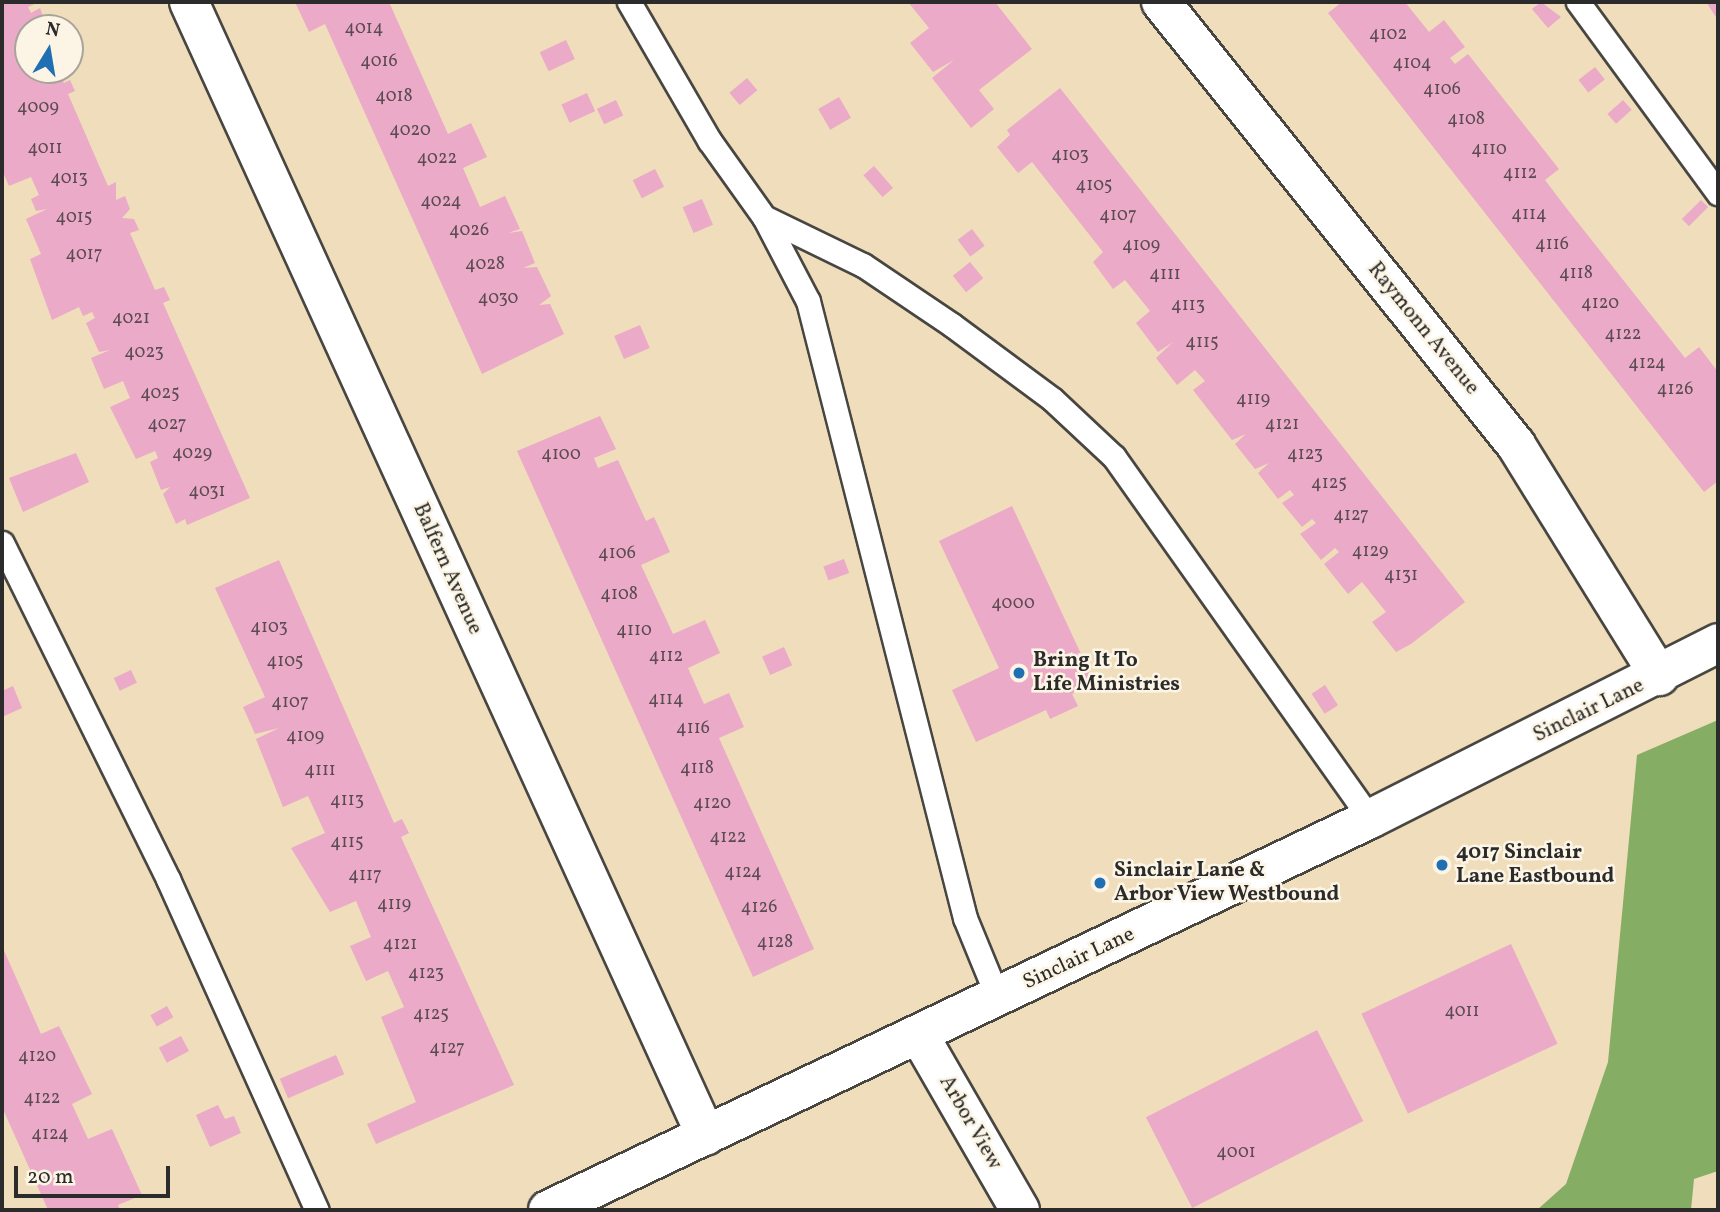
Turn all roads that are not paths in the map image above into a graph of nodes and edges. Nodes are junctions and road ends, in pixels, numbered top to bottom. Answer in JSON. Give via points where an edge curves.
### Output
{"nodes":[{"id":1,"x":189,"y":2,"type":"edge"},
{"id":2,"x":629,"y":2,"type":"edge"},
{"id":3,"x":1161,"y":2,"type":"edge"},
{"id":4,"x":1578,"y":2,"type":"edge"},
{"id":5,"x":1718,"y":193,"type":"edge"},
{"id":6,"x":764,"y":217,"type":"junction"},
{"id":7,"x":2,"y":543,"type":"edge"},
{"id":8,"x":1718,"y":643,"type":"edge"},
{"id":9,"x":1659,"y":676,"type":"junction"},
{"id":10,"x":1370,"y":819,"type":"junction"},
{"id":11,"x":997,"y":996,"type":"junction"},
{"id":12,"x":919,"y":1035,"type":"junction"},
{"id":13,"x":706,"y":1136,"type":"junction"},
{"id":14,"x":317,"y":1210,"type":"edge"},
{"id":15,"x":548,"y":1210,"type":"edge"},
{"id":16,"x":1020,"y":1210,"type":"edge"}],
"edges":[{"from":1,"to":13,"type":"street","name":"Balfern Avenue"},
{"from":2,"to":6,"type":"lane","via":[[709,140]]},
{"from":3,"to":9,"type":"street","name":"Raymonn Avenue","via":[[1516,445]]},
{"from":4,"to":5,"type":"lane"},
{"from":6,"to":10,"type":"lane","via":[[863,265],[952,325],[1052,399],[1114,457]]},
{"from":6,"to":11,"type":"lane","via":[[808,301],[965,918]]},
{"from":7,"to":14,"type":"lane","via":[[168,879]]},
{"from":8,"to":9,"type":"street","name":"Sinclair Lane"},
{"from":9,"to":10,"type":"street","name":"Sinclair Lane"},
{"from":10,"to":11,"type":"street","name":"Sinclair Lane"},
{"from":11,"to":12,"type":"street","name":"Sinclair Lane"},
{"from":12,"to":13,"type":"street","name":"Sinclair Lane"},
{"from":12,"to":16,"type":"street","name":"Arbor View"},
{"from":13,"to":15,"type":"street","name":"Sinclair Lane"}]}
